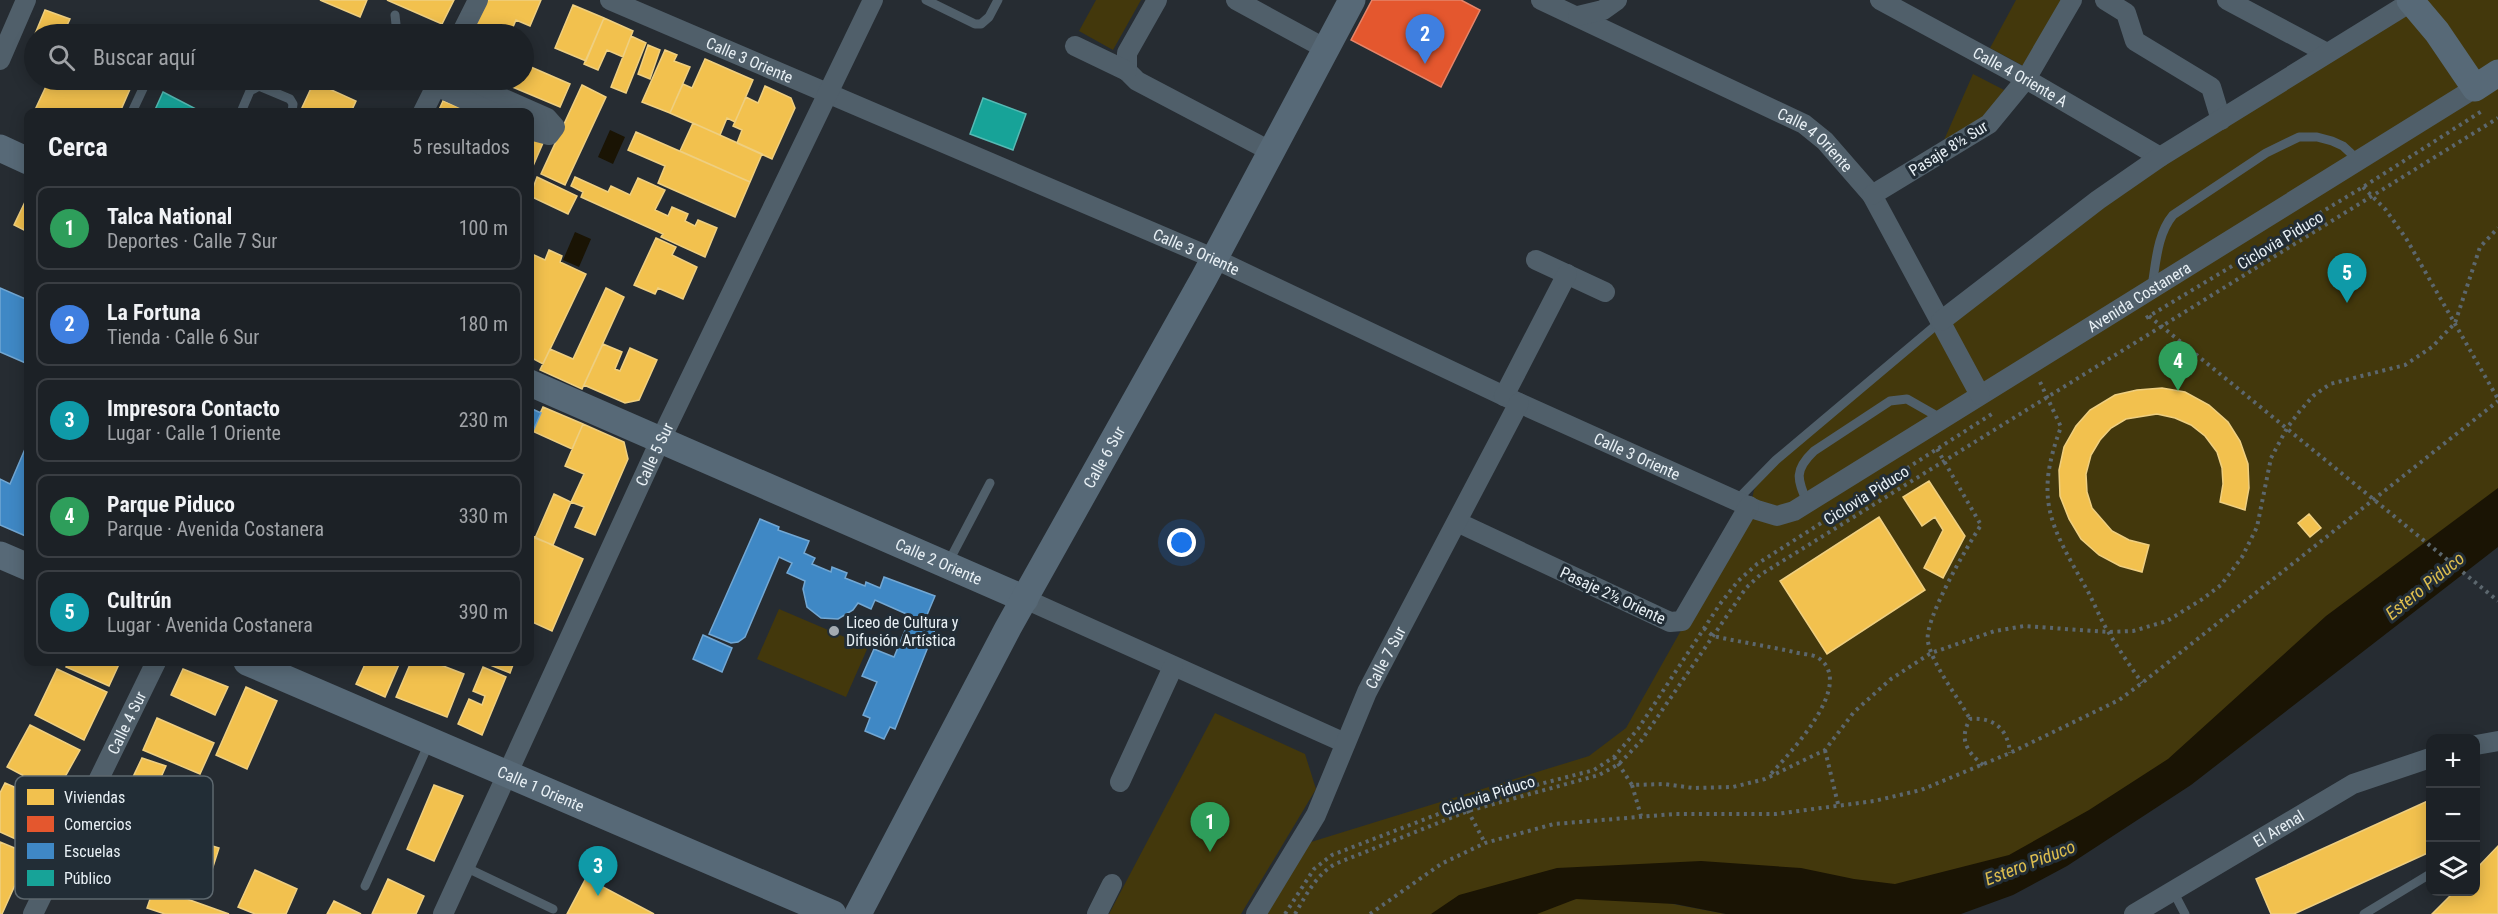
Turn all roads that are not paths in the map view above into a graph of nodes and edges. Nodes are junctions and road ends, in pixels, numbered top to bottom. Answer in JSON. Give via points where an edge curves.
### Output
{"nodes":[{"id":1,"x":26,"y":0,"type":"edge"},
{"id":2,"x":478,"y":0,"type":"edge"},
{"id":3,"x":610,"y":0,"type":"edge"},
{"id":4,"x":873,"y":0,"type":"edge"},
{"id":5,"x":926,"y":0,"type":"edge"},
{"id":6,"x":998,"y":0,"type":"edge"},
{"id":7,"x":1157,"y":0,"type":"edge"},
{"id":8,"x":1236,"y":0,"type":"edge"},
{"id":9,"x":1352,"y":0,"type":"edge"},
{"id":10,"x":1541,"y":0,"type":"edge"},
{"id":11,"x":1617,"y":0,"type":"edge"},
{"id":12,"x":1882,"y":0,"type":"edge"},
{"id":13,"x":2072,"y":0,"type":"edge"},
{"id":14,"x":2105,"y":0,"type":"edge"},
{"id":15,"x":2227,"y":0,"type":"edge"},
{"id":16,"x":2412,"y":0,"type":"edge"},
{"id":17,"x":2132,"y":6,"type":"edge"},
{"id":18,"x":395,"y":15,"type":"dead end"},
{"id":19,"x":1578,"y":16,"type":"junction"},
{"id":20,"x":396,"y":24,"type":"edge"},
{"id":21,"x":466,"y":24,"type":"edge"},
{"id":22,"x":1075,"y":46,"type":"dead end"},
{"id":23,"x":1326,"y":49,"type":"junction"},
{"id":24,"x":2327,"y":53,"type":"junction"},
{"id":25,"x":0,"y":60,"type":"edge"},
{"id":26,"x":1127,"y":71,"type":"junction"},
{"id":27,"x":2498,"y":73,"type":"edge"},
{"id":28,"x":2026,"y":79,"type":"junction"},
{"id":29,"x":142,"y":90,"type":"edge"},
{"id":30,"x":252,"y":90,"type":"edge"},
{"id":31,"x":269,"y":90,"type":"edge"},
{"id":32,"x":434,"y":90,"type":"edge"},
{"id":33,"x":450,"y":90,"type":"edge"},
{"id":34,"x":484,"y":90,"type":"edge"},
{"id":35,"x":827,"y":94,"type":"junction"},
{"id":36,"x":2481,"y":98,"type":"junction"},
{"id":37,"x":134,"y":108,"type":"edge"},
{"id":38,"x":243,"y":108,"type":"edge"},
{"id":39,"x":292,"y":108,"type":"edge"},
{"id":40,"x":425,"y":108,"type":"edge"},
{"id":41,"x":484,"y":108,"type":"edge"},
{"id":42,"x":524,"y":108,"type":"edge"},
{"id":43,"x":534,"y":112,"type":"edge"},
{"id":44,"x":2221,"y":120,"type":"junction"},
{"id":45,"x":534,"y":131,"type":"edge"},
{"id":46,"x":0,"y":148,"type":"edge"},
{"id":47,"x":1272,"y":152,"type":"junction"},
{"id":48,"x":2160,"y":157,"type":"junction"},
{"id":49,"x":24,"y":159,"type":"edge"},
{"id":50,"x":2357,"y":159,"type":"junction"},
{"id":51,"x":1872,"y":195,"type":"junction"},
{"id":52,"x":1215,"y":259,"type":"junction"},
{"id":53,"x":1536,"y":260,"type":"dead end"},
{"id":54,"x":1567,"y":274,"type":"junction"},
{"id":55,"x":2151,"y":288,"type":"junction"},
{"id":56,"x":1605,"y":292,"type":"dead end"},
{"id":57,"x":1941,"y":321,"type":"junction"},
{"id":58,"x":534,"y":385,"type":"edge"},
{"id":59,"x":1980,"y":395,"type":"junction"},
{"id":60,"x":1511,"y":399,"type":"junction"},
{"id":61,"x":1942,"y":419,"type":"junction"},
{"id":62,"x":660,"y":441,"type":"junction"},
{"id":63,"x":990,"y":483,"type":"dead end"},
{"id":64,"x":1808,"y":502,"type":"junction"},
{"id":65,"x":1743,"y":503,"type":"junction"},
{"id":66,"x":1777,"y":516,"type":"joint"},
{"id":67,"x":1457,"y":522,"type":"junction"},
{"id":68,"x":0,"y":555,"type":"edge"},
{"id":69,"x":24,"y":565,"type":"edge"},
{"id":70,"x":947,"y":565,"type":"junction"},
{"id":71,"x":1025,"y":599,"type":"junction"},
{"id":72,"x":154,"y":666,"type":"edge"},
{"id":73,"x":256,"y":666,"type":"edge"},
{"id":74,"x":1173,"y":667,"type":"junction"},
{"id":75,"x":430,"y":741,"type":"junction"},
{"id":76,"x":2498,"y":741,"type":"edge"},
{"id":77,"x":1345,"y":743,"type":"junction"},
{"id":78,"x":2480,"y":744,"type":"edge"},
{"id":79,"x":2426,"y":759,"type":"edge"},
{"id":80,"x":507,"y":774,"type":"junction"},
{"id":81,"x":100,"y":776,"type":"edge"},
{"id":82,"x":1120,"y":782,"type":"dead end"},
{"id":83,"x":465,"y":867,"type":"junction"},
{"id":84,"x":2426,"y":876,"type":"edge"},
{"id":85,"x":1112,"y":884,"type":"dead end"},
{"id":86,"x":365,"y":886,"type":"dead end"},
{"id":87,"x":2173,"y":891,"type":"junction"},
{"id":88,"x":40,"y":899,"type":"edge"},
{"id":89,"x":553,"y":909,"type":"dead end"},
{"id":90,"x":33,"y":914,"type":"edge"},
{"id":91,"x":443,"y":914,"type":"edge"},
{"id":92,"x":833,"y":914,"type":"edge"},
{"id":93,"x":858,"y":914,"type":"edge"},
{"id":94,"x":1097,"y":914,"type":"edge"},
{"id":95,"x":1256,"y":914,"type":"edge"},
{"id":96,"x":2134,"y":914,"type":"edge"},
{"id":97,"x":2185,"y":914,"type":"edge"},
{"id":98,"x":2364,"y":914,"type":"edge"}],
"edges":[{"from":1,"to":25,"type":"street"},
{"from":2,"to":21,"type":"street"},
{"from":3,"to":35,"type":"street","name":"Calle 3 Oriente"},
{"from":4,"to":35,"type":"street","name":"Calle 5 Sur"},
{"from":5,"to":6,"type":"lane","via":[[975,24],[989,17]]},
{"from":7,"to":26,"type":"street","via":[[1127,53]]},
{"from":8,"to":23,"type":"street"},
{"from":9,"to":23,"type":"street","name":"Calle 6 Sur"},
{"from":10,"to":19,"type":"street","name":"Calle 4 Oriente"},
{"from":11,"to":19,"type":"street","via":[[1603,10]]},
{"from":12,"to":28,"type":"street","name":"Calle 4 Oriente A"},
{"from":13,"to":28,"type":"street","name":"Pasaje 8½ Sur"},
{"from":14,"to":17,"type":"street"},
{"from":15,"to":24,"type":"street"},
{"from":16,"to":24,"type":"street"},
{"from":16,"to":36,"type":"street"},
{"from":17,"to":44,"type":"street","via":[[2135,41],[2211,87]]},
{"from":18,"to":20,"type":"lane"},
{"from":19,"to":51,"type":"street","name":"Calle 4 Oriente","via":[[1804,124],[1825,141]]},
{"from":22,"to":26,"type":"street"},
{"from":23,"to":47,"type":"street","name":"Calle 6 Sur"},
{"from":24,"to":44,"type":"street"},
{"from":26,"to":47,"type":"street","via":[[1137,81]]},
{"from":27,"to":36,"type":"street","name":"Avenida Costanera"},
{"from":28,"to":48,"type":"street","name":"Calle 4 Oriente A"},
{"from":28,"to":51,"type":"street","name":"Pasaje 8½ Sur","via":[[1989,124]]},
{"from":29,"to":37,"type":"lane"},
{"from":30,"to":38,"type":"lane"},
{"from":31,"to":39,"type":"lane","via":[[290,99]]},
{"from":32,"to":40,"type":"street"},
{"from":33,"to":41,"type":"street"},
{"from":34,"to":42,"type":"street"},
{"from":35,"to":52,"type":"street","name":"Calle 3 Oriente"},
{"from":35,"to":62,"type":"street","name":"Calle 5 Sur"},
{"from":36,"to":50,"type":"street","name":"Avenida Costanera"},
{"from":43,"to":45,"type":"street","via":[[555,127],[549,135]]},
{"from":44,"to":48,"type":"street"},
{"from":46,"to":49,"type":"street"},
{"from":47,"to":52,"type":"street","name":"Calle 6 Sur"},
{"from":48,"to":57,"type":"street"},
{"from":50,"to":55,"type":"street","name":"Avenida Costanera"},
{"from":50,"to":55,"type":"lane","via":[[2343,146],[2317,137],[2299,137],[2266,153],[2167,222]]},
{"from":51,"to":57,"type":"street","name":"Calle 4 Oriente"},
{"from":52,"to":60,"type":"street","name":"Calle 3 Oriente"},
{"from":52,"to":71,"type":"street","name":"Calle 6 Sur"},
{"from":53,"to":54,"type":"street"},
{"from":54,"to":56,"type":"street"},
{"from":54,"to":60,"type":"street","name":"Calle 7 Sur"},
{"from":55,"to":59,"type":"street","name":"Avenida Costanera"},
{"from":57,"to":59,"type":"street","name":"Calle 4 Oriente"},
{"from":57,"to":65,"type":"lane","via":[[1776,460]]},
{"from":58,"to":62,"type":"street","name":"Calle 2 Oriente"},
{"from":59,"to":61,"type":"street","name":"Avenida Costanera"},
{"from":60,"to":65,"type":"street","name":"Calle 3 Oriente"},
{"from":60,"to":67,"type":"street","name":"Calle 7 Sur"},
{"from":61,"to":64,"type":"street","name":"Avenida Costanera"},
{"from":61,"to":64,"type":"lane","via":[[1907,399],[1890,401],[1803,461],[1798,478]]},
{"from":62,"to":70,"type":"street","name":"Calle 2 Oriente"},
{"from":62,"to":80,"type":"street","name":"Calle 5 Sur"},
{"from":63,"to":70,"type":"lane"},
{"from":64,"to":66,"type":"street","name":"Avenida Costanera"},
{"from":65,"to":66,"type":"street","name":"Calle 3 Oriente"},
{"from":65,"to":67,"type":"street","name":"Pasaje 2½ Oriente","via":[[1682,621],[1670,622]]},
{"from":67,"to":77,"type":"street","name":"Calle 7 Sur","via":[[1367,692]]},
{"from":68,"to":69,"type":"street"},
{"from":70,"to":71,"type":"street","name":"Calle 2 Oriente"},
{"from":71,"to":74,"type":"street","name":"Calle 2 Oriente"},
{"from":71,"to":93,"type":"street","name":"Calle 6 Sur"},
{"from":72,"to":81,"type":"street","name":"Calle 4 Sur"},
{"from":73,"to":75,"type":"street","name":"Calle 1 Oriente"},
{"from":74,"to":77,"type":"street","name":"Calle 2 Oriente"},
{"from":74,"to":82,"type":"street"},
{"from":75,"to":80,"type":"street","name":"Calle 1 Oriente"},
{"from":75,"to":86,"type":"lane"},
{"from":76,"to":78,"type":"street"},
{"from":77,"to":95,"type":"street","name":"Calle 7 Sur","via":[[1316,815]]},
{"from":79,"to":87,"type":"street","name":"El Arenal","via":[[2353,784]]},
{"from":80,"to":83,"type":"street","name":"Calle 5 Sur"},
{"from":80,"to":92,"type":"street","name":"Calle 1 Oriente"},
{"from":83,"to":89,"type":"lane"},
{"from":83,"to":91,"type":"street","name":"Calle 5 Sur"},
{"from":84,"to":98,"type":"lane"},
{"from":85,"to":94,"type":"street"},
{"from":87,"to":96,"type":"street","name":"El Arenal"},
{"from":87,"to":97,"type":"lane"},
{"from":88,"to":90,"type":"street","name":"Calle 4 Sur"}]}
